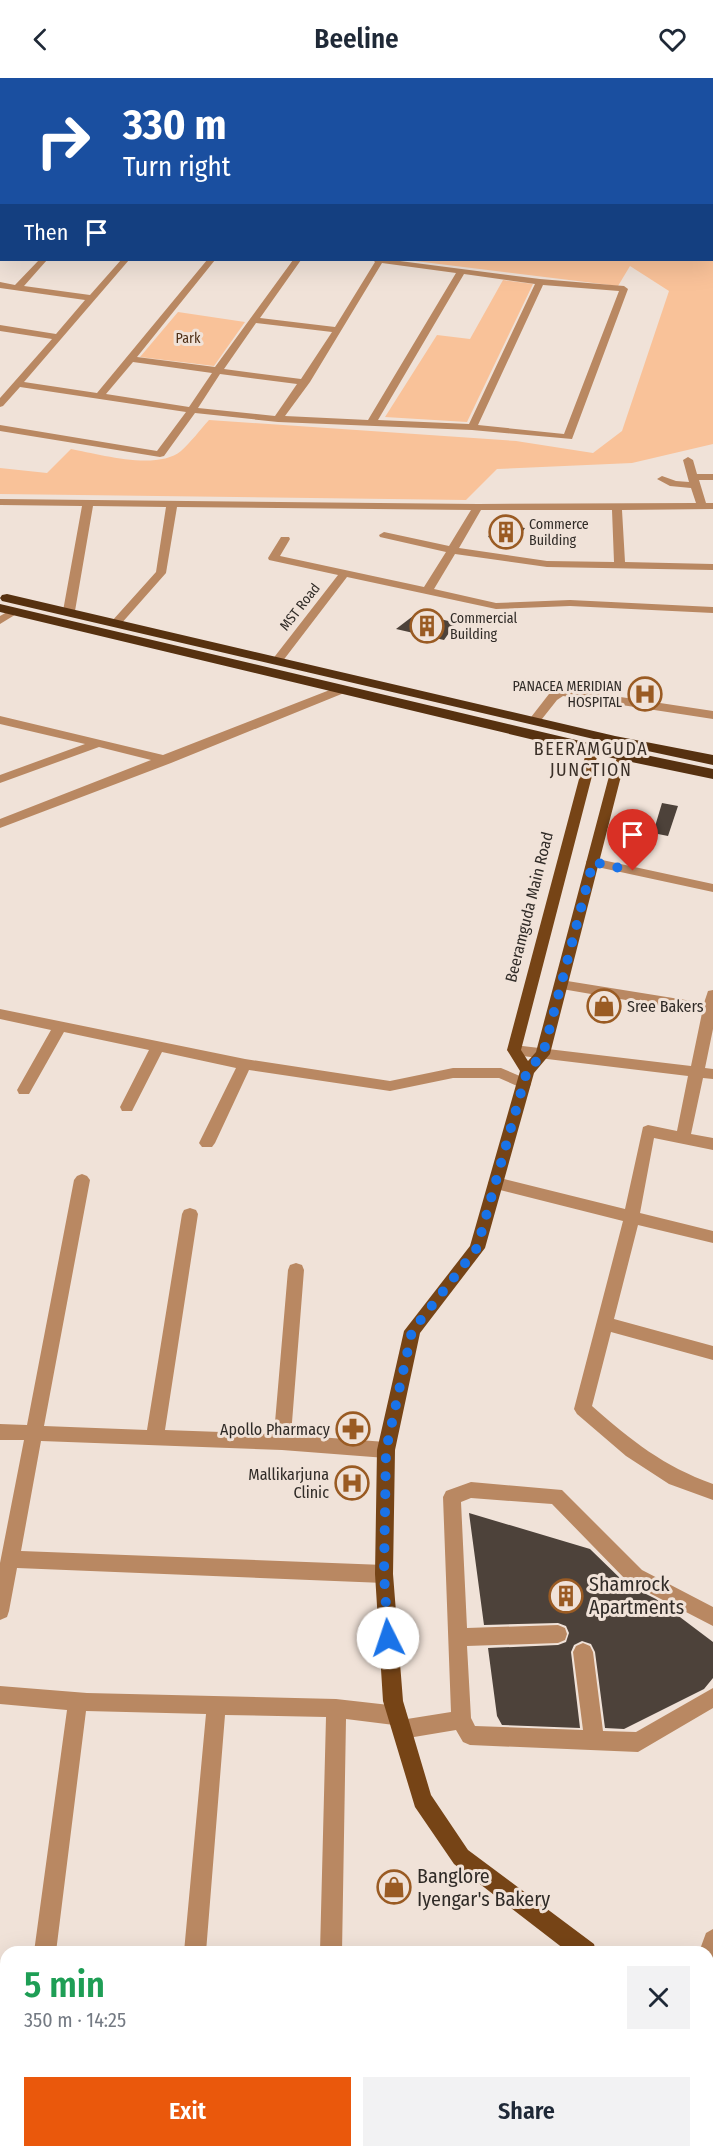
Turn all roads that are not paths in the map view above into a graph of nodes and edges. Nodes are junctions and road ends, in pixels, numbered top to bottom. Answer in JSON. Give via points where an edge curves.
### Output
{"nodes":[{"id":1,"x":42,"y":261,"type":"edge"},
{"id":2,"x":124,"y":261,"type":"edge"},
{"id":3,"x":210,"y":261,"type":"edge"},
{"id":4,"x":296,"y":261,"type":"edge"},
{"id":5,"x":378,"y":261,"type":"edge"},
{"id":6,"x":387,"y":261,"type":"edge"},
{"id":7,"x":462,"y":271,"type":"junction"},
{"id":8,"x":540,"y":282,"type":"junction"},
{"id":9,"x":0,"y":285,"type":"edge"},
{"id":10,"x":17,"y":288,"type":"junction"},
{"id":11,"x":90,"y":298,"type":"junction"},
{"id":12,"x":254,"y":320,"type":"junction"},
{"id":13,"x":0,"y":328,"type":"edge"},
{"id":14,"x":338,"y":330,"type":"junction"},
{"id":15,"x":58,"y":337,"type":"junction"},
{"id":16,"x":130,"y":359,"type":"junction"},
{"id":17,"x":218,"y":370,"type":"junction"},
{"id":18,"x":305,"y":381,"type":"junction"},
{"id":19,"x":17,"y":384,"type":"junction"},
{"id":20,"x":100,"y":396,"type":"junction"},
{"id":21,"x":0,"y":404,"type":"edge"},
{"id":22,"x":191,"y":410,"type":"junction"},
{"id":23,"x":278,"y":419,"type":"junction"},
{"id":24,"x":371,"y":423,"type":"junction"},
{"id":25,"x":472,"y":427,"type":"junction"},
{"id":26,"x":0,"y":428,"type":"edge"},
{"id":27,"x":688,"y":460,"type":"dead end"},
{"id":28,"x":713,"y":477,"type":"edge"},
{"id":29,"x":662,"y":479,"type":"dead end"},
{"id":30,"x":694,"y":481,"type":"junction"},
{"id":31,"x":0,"y":502,"type":"edge"},
{"id":32,"x":88,"y":502,"type":"junction"},
{"id":33,"x":172,"y":504,"type":"junction"},
{"id":34,"x":478,"y":507,"type":"junction"},
{"id":35,"x":617,"y":507,"type":"junction"},
{"id":36,"x":707,"y":507,"type":"edge"},
{"id":37,"x":384,"y":535,"type":"dead end"},
{"id":38,"x":285,"y":539,"type":"dead end"},
{"id":39,"x":452,"y":550,"type":"junction"},
{"id":40,"x":620,"y":565,"type":"junction"},
{"id":41,"x":713,"y":567,"type":"edge"},
{"id":42,"x":345,"y":573,"type":"junction"},
{"id":43,"x":428,"y":590,"type":"junction"},
{"id":44,"x":0,"y":596,"type":"edge"},
{"id":45,"x":7,"y":610,"type":"edge"},
{"id":46,"x":713,"y":610,"type":"edge"},
{"id":47,"x":69,"y":611,"type":"junction"},
{"id":48,"x":0,"y":621,"type":"edge"},
{"id":49,"x":116,"y":623,"type":"junction"},
{"id":50,"x":152,"y":631,"type":"junction"},
{"id":51,"x":185,"y":639,"type":"junction"},
{"id":52,"x":141,"y":642,"type":"junction"},
{"id":53,"x":176,"y":651,"type":"junction"},
{"id":54,"x":278,"y":660,"type":"junction"},
{"id":55,"x":339,"y":690,"type":"junction"},
{"id":56,"x":713,"y":715,"type":"edge"},
{"id":57,"x":0,"y":720,"type":"edge"},
{"id":58,"x":534,"y":721,"type":"junction"},
{"id":59,"x":99,"y":744,"type":"junction"},
{"id":60,"x":593,"y":750,"type":"junction"},
{"id":61,"x":623,"y":756,"type":"junction"},
{"id":62,"x":167,"y":760,"type":"junction"},
{"id":63,"x":713,"y":760,"type":"edge"},
{"id":64,"x":713,"y":774,"type":"edge"},
{"id":65,"x":0,"y":779,"type":"edge"},
{"id":66,"x":0,"y":824,"type":"edge"},
{"id":67,"x":593,"y":862,"type":"junction"},
{"id":68,"x":713,"y":888,"type":"edge"},
{"id":69,"x":561,"y":985,"type":"junction"},
{"id":70,"x":712,"y":1005,"type":"edge"},
{"id":71,"x":0,"y":1014,"type":"edge"},
{"id":72,"x":60,"y":1026,"type":"junction"},
{"id":73,"x":158,"y":1046,"type":"junction"},
{"id":74,"x":514,"y":1050,"type":"junction"},
{"id":75,"x":543,"y":1054,"type":"junction"},
{"id":76,"x":245,"y":1064,"type":"junction"},
{"id":77,"x":697,"y":1072,"type":"junction"},
{"id":78,"x":713,"y":1074,"type":"edge"},
{"id":79,"x":526,"y":1078,"type":"junction"},
{"id":80,"x":24,"y":1090,"type":"dead end"},
{"id":81,"x":127,"y":1107,"type":"dead end"},
{"id":82,"x":683,"y":1137,"type":"junction"},
{"id":83,"x":207,"y":1143,"type":"dead end"},
{"id":84,"x":713,"y":1144,"type":"edge"},
{"id":85,"x":82,"y":1180,"type":"dead end"},
{"id":86,"x":496,"y":1183,"type":"junction"},
{"id":87,"x":190,"y":1214,"type":"dead end"},
{"id":88,"x":632,"y":1216,"type":"junction"},
{"id":89,"x":713,"y":1236,"type":"edge"},
{"id":90,"x":296,"y":1270,"type":"dead end"},
{"id":91,"x":605,"y":1323,"type":"junction"},
{"id":92,"x":713,"y":1353,"type":"edge"},
{"id":93,"x":0,"y":1432,"type":"edge"},
{"id":94,"x":34,"y":1433,"type":"junction"},
{"id":95,"x":155,"y":1437,"type":"junction"},
{"id":96,"x":282,"y":1442,"type":"junction"},
{"id":97,"x":386,"y":1450,"type":"junction"},
{"id":98,"x":713,"y":1492,"type":"edge"},
{"id":99,"x":10,"y":1559,"type":"junction"},
{"id":100,"x":384,"y":1574,"type":"junction"},
{"id":101,"x":0,"y":1611,"type":"edge"},
{"id":102,"x":713,"y":1617,"type":"edge"},
{"id":103,"x":558,"y":1634,"type":"dead end"},
{"id":104,"x":458,"y":1637,"type":"junction"},
{"id":105,"x":583,"y":1652,"type":"dead end"},
{"id":106,"x":0,"y":1695,"type":"edge"},
{"id":107,"x":713,"y":1697,"type":"edge"},
{"id":108,"x":78,"y":1701,"type":"junction"},
{"id":109,"x":216,"y":1706,"type":"junction"},
{"id":110,"x":336,"y":1708,"type":"junction"},
{"id":111,"x":462,"y":1720,"type":"junction"},
{"id":112,"x":400,"y":1722,"type":"junction"},
{"id":113,"x":594,"y":1740,"type":"junction"},
{"id":114,"x":46,"y":1946,"type":"edge"},
{"id":115,"x":196,"y":1946,"type":"edge"},
{"id":116,"x":331,"y":1946,"type":"edge"},
{"id":117,"x":578,"y":1946,"type":"edge"}],
"edges":[{"from":1,"to":10,"type":"street"},
{"from":2,"to":11,"type":"street"},
{"from":3,"to":16,"type":"street"},
{"from":4,"to":12,"type":"street"},
{"from":5,"to":14,"type":"street"},
{"from":6,"to":7,"type":"street"},
{"from":7,"to":8,"type":"street"},
{"from":7,"to":24,"type":"street"},
{"from":8,"to":25,"type":"street"},
{"from":8,"to":25,"type":"street","via":[[624,289],[568,436]]},
{"from":9,"to":10,"type":"street"},
{"from":10,"to":11,"type":"street"},
{"from":11,"to":15,"type":"street"},
{"from":12,"to":14,"type":"street"},
{"from":12,"to":17,"type":"street"},
{"from":13,"to":15,"type":"street"},
{"from":14,"to":18,"type":"street"},
{"from":15,"to":19,"type":"street"},
{"from":16,"to":17,"type":"street"},
{"from":16,"to":20,"type":"street"},
{"from":17,"to":18,"type":"street"},
{"from":17,"to":22,"type":"street"},
{"from":18,"to":23,"type":"street"},
{"from":19,"to":20,"type":"street"},
{"from":19,"to":21,"type":"street"},
{"from":20,"to":22,"type":"street"},
{"from":22,"to":23,"type":"street"},
{"from":22,"to":26,"type":"street","via":[[160,454]]},
{"from":23,"to":24,"type":"street"},
{"from":24,"to":25,"type":"street"},
{"from":27,"to":30,"type":"street"},
{"from":28,"to":30,"type":"street"},
{"from":29,"to":30,"type":"street","via":[[674,484]]},
{"from":30,"to":36,"type":"street"},
{"from":31,"to":32,"type":"street"},
{"from":32,"to":33,"type":"street"},
{"from":32,"to":47,"type":"street"},
{"from":33,"to":34,"type":"street"},
{"from":33,"to":49,"type":"street","via":[[161,573]]},
{"from":34,"to":35,"type":"street"},
{"from":34,"to":39,"type":"street"},
{"from":35,"to":36,"type":"street"},
{"from":35,"to":40,"type":"street"},
{"from":37,"to":39,"type":"street"},
{"from":38,"to":42,"type":"street","via":[[273,558]]},
{"from":39,"to":40,"type":"street","via":[[547,564]]},
{"from":39,"to":43,"type":"street"},
{"from":40,"to":41,"type":"street"},
{"from":42,"to":43,"type":"street"},
{"from":42,"to":54,"type":"street","name":"MST Road"},
{"from":43,"to":46,"type":"street","via":[[496,606],[570,603]]},
{"from":44,"to":47,"type":"highway"},
{"from":45,"to":48,"type":"street"},
{"from":45,"to":52,"type":"highway"},
{"from":47,"to":49,"type":"highway"},
{"from":49,"to":50,"type":"highway"},
{"from":50,"to":51,"type":"highway"},
{"from":50,"to":52,"type":"highway"},
{"from":51,"to":53,"type":"highway"},
{"from":51,"to":54,"type":"highway"},
{"from":52,"to":53,"type":"highway"},
{"from":53,"to":55,"type":"highway"},
{"from":54,"to":58,"type":"highway"},
{"from":55,"to":60,"type":"highway"},
{"from":55,"to":62,"type":"street"},
{"from":56,"to":58,"type":"street","via":[[561,692]]},
{"from":57,"to":59,"type":"street"},
{"from":58,"to":63,"type":"highway"},
{"from":59,"to":62,"type":"street"},
{"from":59,"to":65,"type":"street"},
{"from":60,"to":61,"type":"highway"},
{"from":60,"to":74,"type":"main road","name":"Beeramguda Main Road"},
{"from":61,"to":64,"type":"highway"},
{"from":61,"to":67,"type":"main road"},
{"from":62,"to":66,"type":"street"},
{"from":67,"to":68,"type":"street"},
{"from":67,"to":69,"type":"main road"},
{"from":69,"to":70,"type":"street"},
{"from":69,"to":75,"type":"main road"},
{"from":70,"to":77,"type":"street"},
{"from":71,"to":72,"type":"street"},
{"from":72,"to":73,"type":"street"},
{"from":72,"to":80,"type":"street"},
{"from":73,"to":76,"type":"street"},
{"from":73,"to":81,"type":"street"},
{"from":74,"to":75,"type":"street"},
{"from":74,"to":79,"type":"main road"},
{"from":75,"to":77,"type":"street"},
{"from":75,"to":79,"type":"main road"},
{"from":76,"to":79,"type":"street","via":[[390,1086],[453,1073],[501,1073]]},
{"from":76,"to":83,"type":"street"},
{"from":77,"to":78,"type":"street"},
{"from":77,"to":82,"type":"street"},
{"from":79,"to":86,"type":"main road"},
{"from":82,"to":84,"type":"street"},
{"from":82,"to":88,"type":"street","via":[[648,1131]]},
{"from":85,"to":94,"type":"street"},
{"from":86,"to":88,"type":"street"},
{"from":86,"to":97,"type":"main road","via":[[477,1248],[412,1331]]},
{"from":87,"to":95,"type":"street"},
{"from":88,"to":89,"type":"street"},
{"from":88,"to":91,"type":"street"},
{"from":90,"to":96,"type":"street"},
{"from":91,"to":92,"type":"street"},
{"from":91,"to":98,"type":"street","via":[[584,1409],[632,1451],[675,1478]]},
{"from":93,"to":94,"type":"street"},
{"from":94,"to":95,"type":"street"},
{"from":94,"to":99,"type":"street"},
{"from":95,"to":96,"type":"street"},
{"from":96,"to":97,"type":"street"},
{"from":97,"to":100,"type":"main road"},
{"from":99,"to":100,"type":"street"},
{"from":99,"to":101,"type":"street"},
{"from":100,"to":112,"type":"main road","via":[[393,1701]]},
{"from":102,"to":104,"type":"street","via":[[634,1576],[556,1496],[471,1490],[452,1497]]},
{"from":103,"to":104,"type":"street"},
{"from":104,"to":111,"type":"street"},
{"from":105,"to":113,"type":"street"},
{"from":106,"to":108,"type":"street"},
{"from":107,"to":113,"type":"street","via":[[638,1742]]},
{"from":108,"to":109,"type":"street"},
{"from":108,"to":114,"type":"street"},
{"from":109,"to":110,"type":"street"},
{"from":109,"to":115,"type":"street"},
{"from":110,"to":112,"type":"street"},
{"from":110,"to":116,"type":"street"},
{"from":111,"to":112,"type":"street"},
{"from":111,"to":113,"type":"street","via":[[470,1735]]},
{"from":112,"to":117,"type":"main road","via":[[422,1800],[461,1857]]}]}
